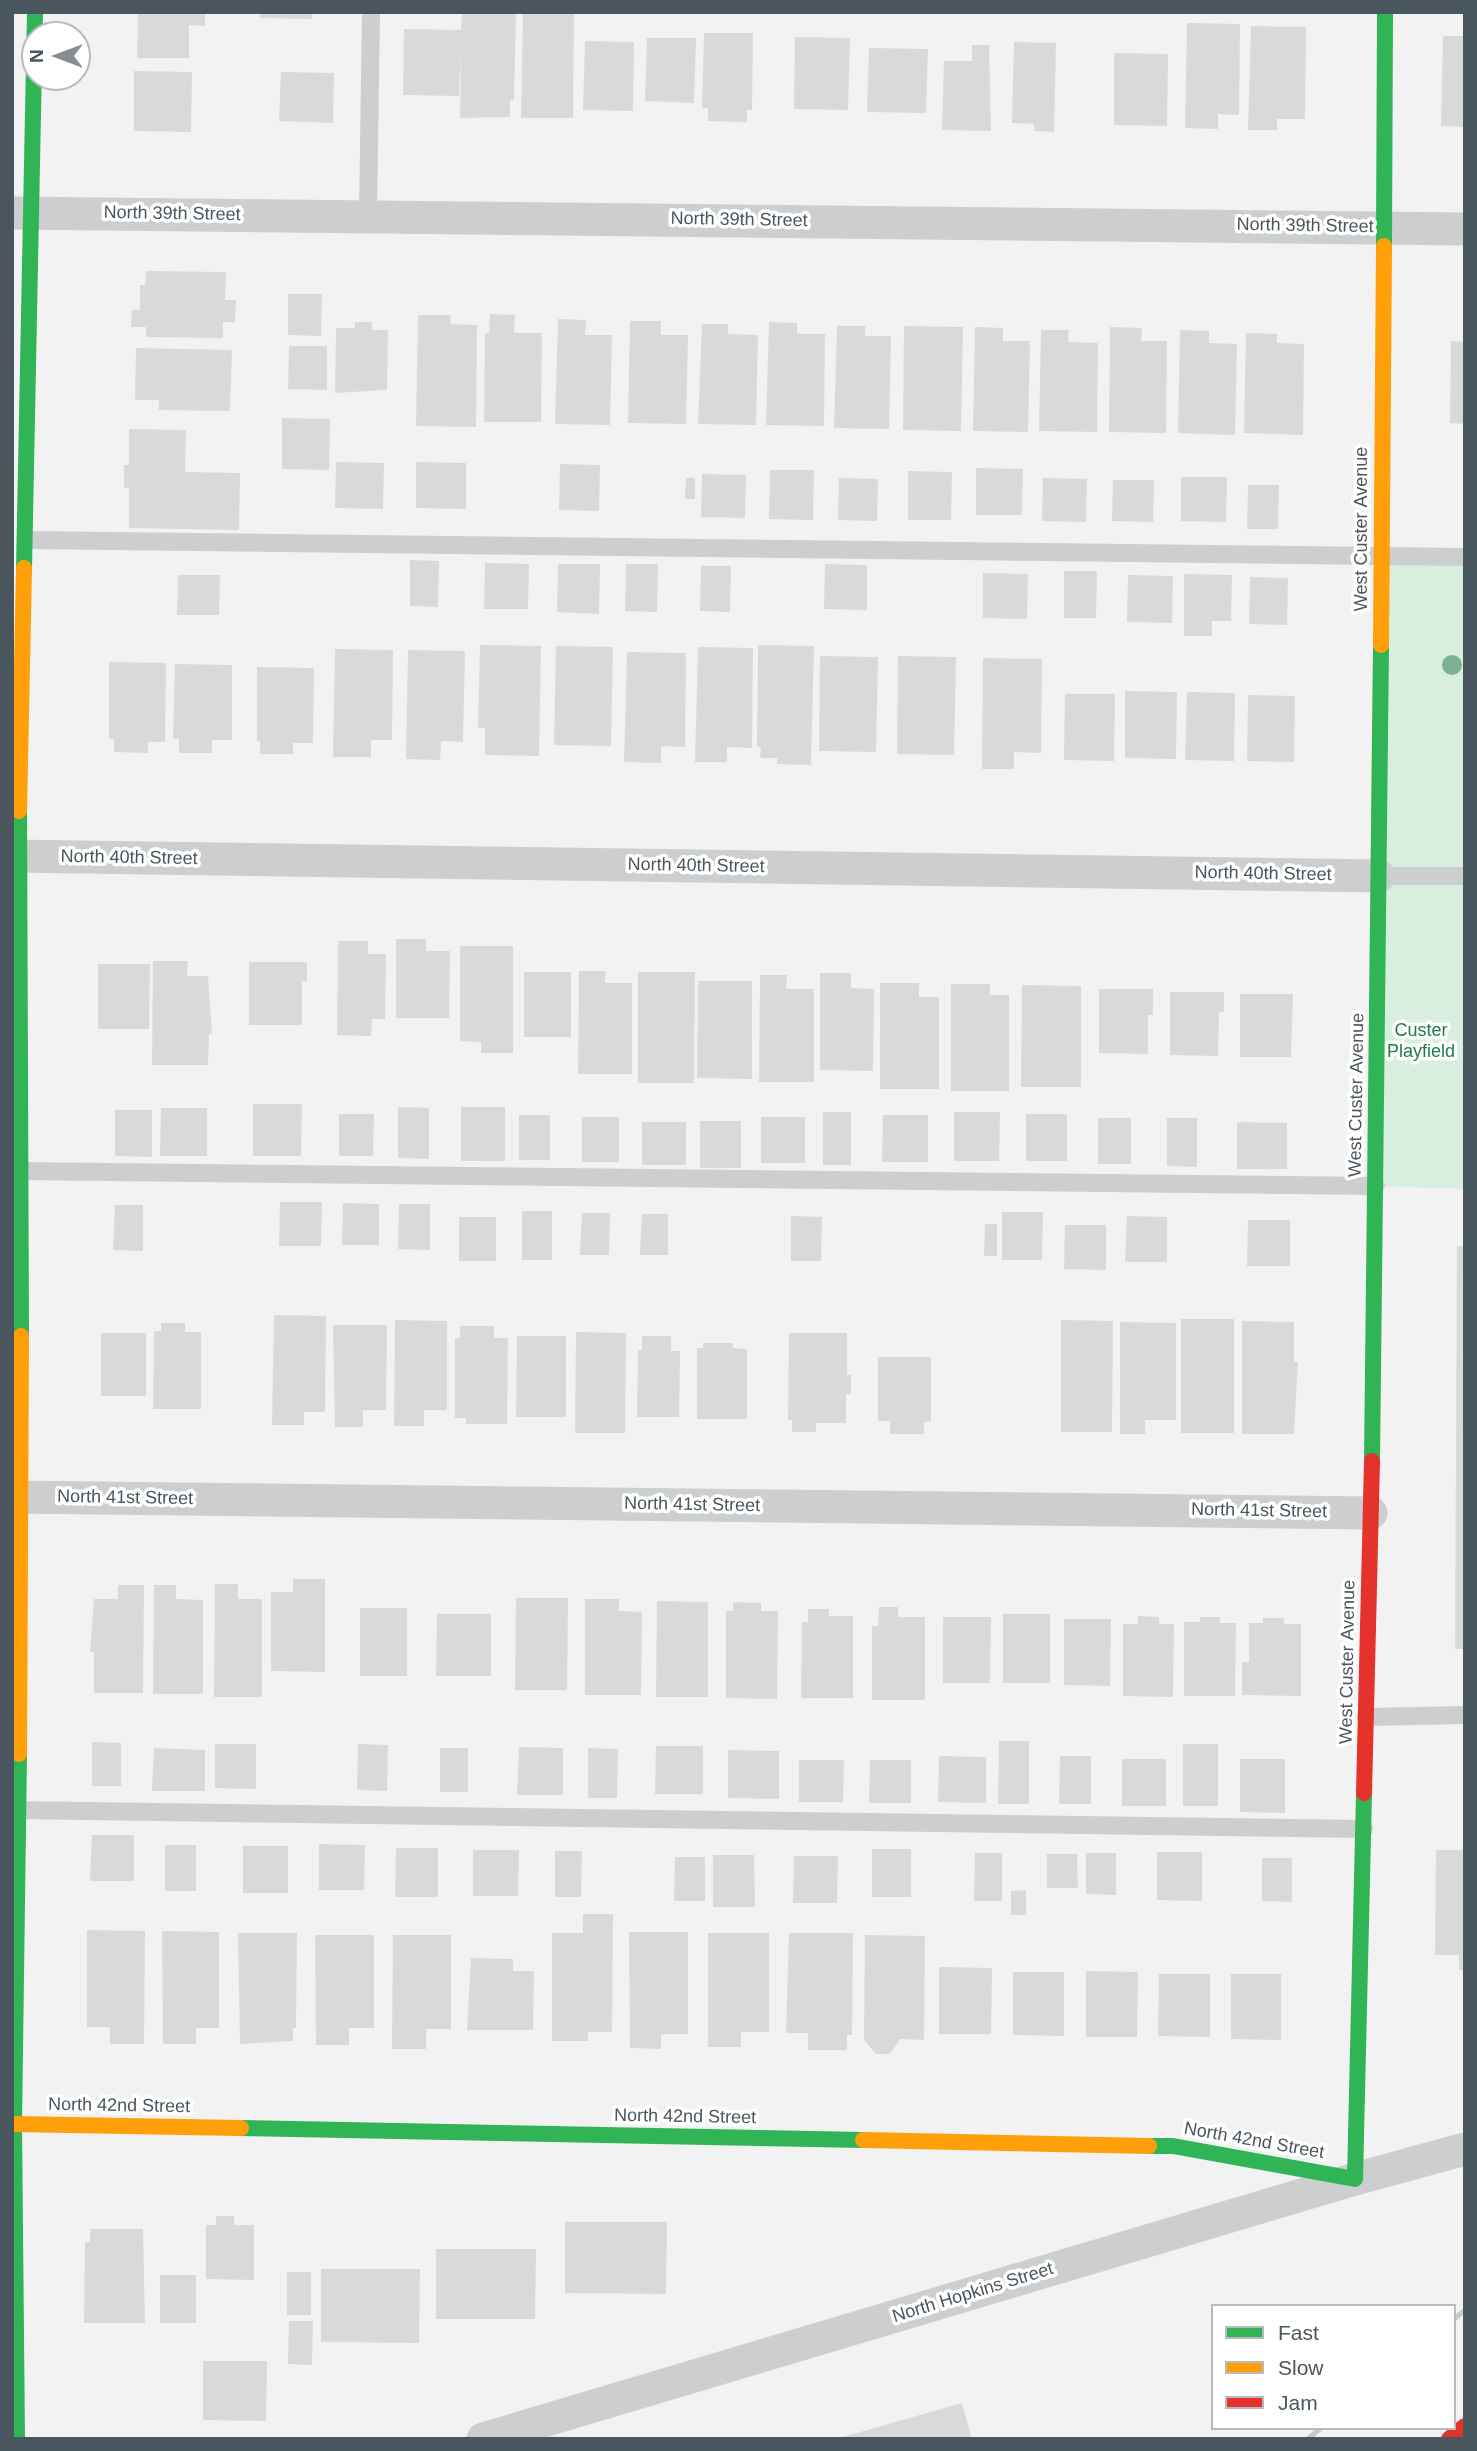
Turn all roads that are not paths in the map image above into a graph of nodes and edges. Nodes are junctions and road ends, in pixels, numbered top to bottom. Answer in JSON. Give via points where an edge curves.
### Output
{"nodes":[{"id":1,"x":35,"y":12,"type":"edge"},
{"id":2,"x":371,"y":12,"type":"edge"},
{"id":3,"x":1385,"y":12,"type":"edge"},
{"id":4,"x":22,"y":213,"type":"edge"},
{"id":5,"x":368,"y":216,"type":"junction"},
{"id":6,"x":1382,"y":227,"type":"junction"},
{"id":7,"x":1465,"y":229,"type":"edge"},
{"id":8,"x":26,"y":540,"type":"junction"},
{"id":9,"x":1381,"y":555,"type":"junction"},
{"id":10,"x":1465,"y":557,"type":"edge"},
{"id":11,"x":15,"y":856,"type":"edge"},
{"id":12,"x":1379,"y":876,"type":"junction"},
{"id":13,"x":1465,"y":876,"type":"edge"},
{"id":14,"x":17,"y":1171,"type":"edge"},
{"id":15,"x":1376,"y":1186,"type":"junction"},
{"id":16,"x":17,"y":1497,"type":"edge"},
{"id":17,"x":1371,"y":1513,"type":"junction"},
{"id":18,"x":1465,"y":1715,"type":"edge"},
{"id":19,"x":1366,"y":1717,"type":"junction"},
{"id":20,"x":16,"y":1810,"type":"edge"},
{"id":21,"x":1364,"y":1829,"type":"junction"},
{"id":22,"x":13,"y":2124,"type":"edge"},
{"id":23,"x":1465,"y":2149,"type":"edge"},
{"id":24,"x":1355,"y":2179,"type":"junction"},
{"id":25,"x":14,"y":2308,"type":"edge"},
{"id":26,"x":1465,"y":2426,"type":"edge"},
{"id":27,"x":547,"y":2430,"type":"edge"},
{"id":28,"x":17,"y":2439,"type":"edge"},
{"id":29,"x":482,"y":2439,"type":"edge"},
{"id":30,"x":1449,"y":2439,"type":"edge"}],
"edges":[{"from":1,"to":4,"type":"street"},
{"from":2,"to":5,"type":"lane"},
{"from":3,"to":6,"type":"street","name":"West Custer Avenue"},
{"from":4,"to":5,"type":"street","name":"North 39th Street"},
{"from":4,"to":8,"type":"street"},
{"from":5,"to":6,"type":"street","name":"North 39th Street"},
{"from":6,"to":7,"type":"street","name":"North 39th Street"},
{"from":6,"to":9,"type":"street","name":"West Custer Avenue"},
{"from":8,"to":9,"type":"lane"},
{"from":8,"to":11,"type":"street"},
{"from":9,"to":10,"type":"lane"},
{"from":9,"to":12,"type":"street","name":"West Custer Avenue"},
{"from":11,"to":12,"type":"street","name":"North 40th Street"},
{"from":11,"to":14,"type":"street"},
{"from":12,"to":13,"type":"lane"},
{"from":12,"to":15,"type":"street","name":"West Custer Avenue"},
{"from":14,"to":15,"type":"lane"},
{"from":14,"to":16,"type":"street"},
{"from":15,"to":17,"type":"street","name":"West Custer Avenue"},
{"from":16,"to":17,"type":"street","name":"North 41st Street"},
{"from":16,"to":20,"type":"street"},
{"from":17,"to":19,"type":"street","name":"West Custer Avenue"},
{"from":18,"to":19,"type":"lane"},
{"from":19,"to":21,"type":"street","name":"West Custer Avenue"},
{"from":20,"to":21,"type":"lane"},
{"from":20,"to":22,"type":"street"},
{"from":21,"to":24,"type":"street","name":"West Custer Avenue"},
{"from":22,"to":24,"type":"street","name":"North 42nd Street","via":[[1173,2146]]},
{"from":22,"to":25,"type":"street"},
{"from":23,"to":24,"type":"street","name":"North Hopkins Street"},
{"from":24,"to":27,"type":"street","name":"North Hopkins Street"},
{"from":25,"to":28,"type":"street"},
{"from":26,"to":30,"type":"street"},
{"from":27,"to":29,"type":"street","name":"North Hopkins Street"}]}
